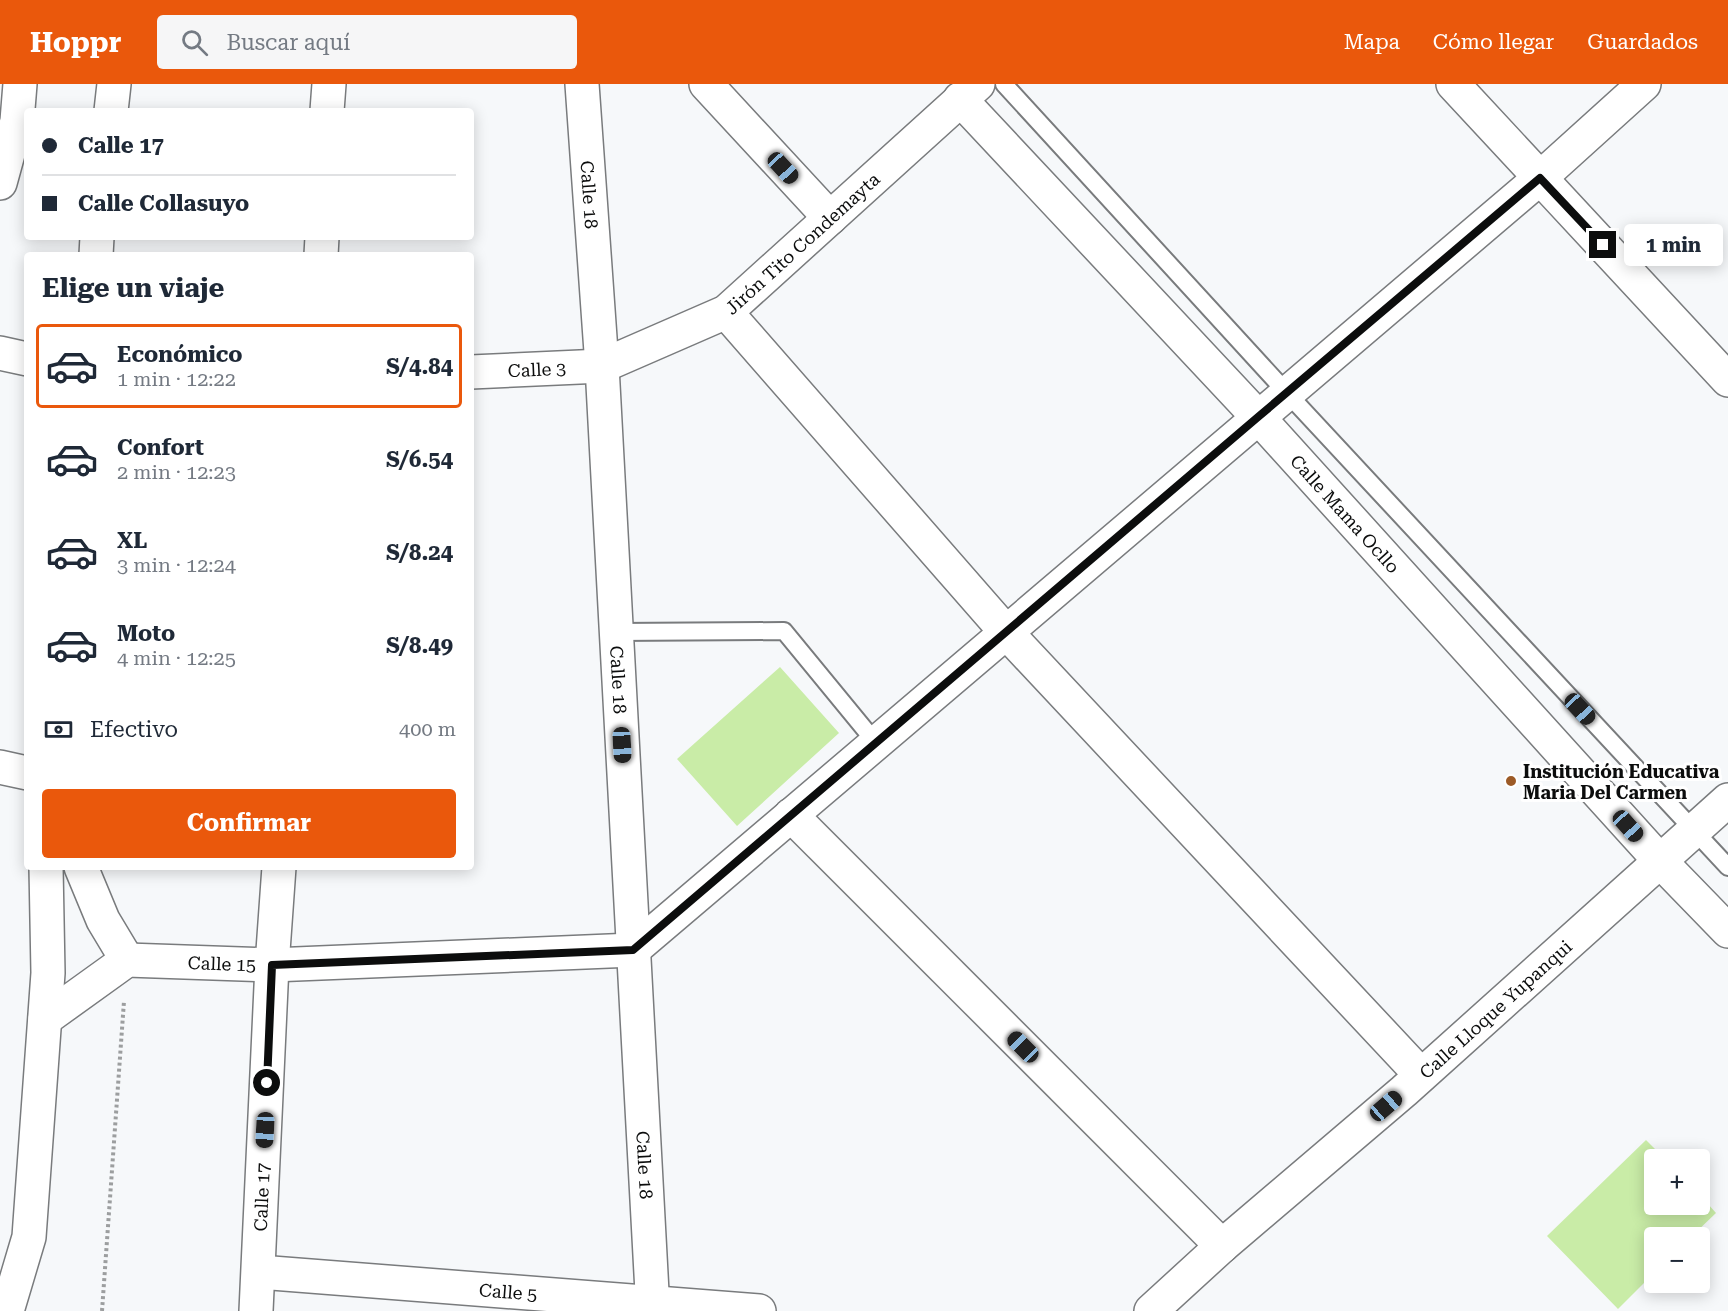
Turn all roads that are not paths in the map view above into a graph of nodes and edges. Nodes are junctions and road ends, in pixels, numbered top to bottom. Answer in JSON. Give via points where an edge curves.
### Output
{"nodes":[{"id":1,"x":20,"y":84,"type":"edge"},
{"id":2,"x":114,"y":84,"type":"edge"},
{"id":3,"x":329,"y":84,"type":"edge"},
{"id":4,"x":582,"y":84,"type":"edge"},
{"id":5,"x":706,"y":84,"type":"edge"},
{"id":6,"x":1004,"y":84,"type":"edge"},
{"id":7,"x":1453,"y":84,"type":"edge"},
{"id":8,"x":1644,"y":84,"type":"edge"},
{"id":9,"x":969,"y":92,"type":"edge"},
{"id":10,"x":111,"y":108,"type":"edge"},
{"id":11,"x":327,"y":108,"type":"edge"},
{"id":12,"x":1540,"y":178,"type":"junction"},
{"id":13,"x":0,"y":183,"type":"edge"},
{"id":14,"x":830,"y":218,"type":"junction"},
{"id":15,"x":726,"y":312,"type":"junction"},
{"id":16,"x":0,"y":353,"type":"edge"},
{"id":17,"x":24,"y":358,"type":"edge"},
{"id":18,"x":602,"y":366,"type":"junction"},
{"id":19,"x":474,"y":372,"type":"edge"},
{"id":20,"x":1728,"y":380,"type":"edge"},
{"id":21,"x":1287,"y":393,"type":"junction"},
{"id":22,"x":1258,"y":417,"type":"junction"},
{"id":23,"x":616,"y":632,"type":"junction"},
{"id":24,"x":1006,"y":632,"type":"junction"},
{"id":25,"x":876,"y":743,"type":"junction"},
{"id":26,"x":0,"y":767,"type":"edge"},
{"id":27,"x":24,"y":772,"type":"edge"},
{"id":28,"x":1728,"y":800,"type":"edge"},
{"id":29,"x":791,"y":815,"type":"junction"},
{"id":30,"x":1693,"y":831,"type":"junction"},
{"id":31,"x":1660,"y":861,"type":"junction"},
{"id":32,"x":1728,"y":867,"type":"edge"},
{"id":33,"x":45,"y":870,"type":"edge"},
{"id":34,"x":82,"y":870,"type":"edge"},
{"id":35,"x":279,"y":870,"type":"edge"},
{"id":36,"x":1728,"y":931,"type":"edge"},
{"id":37,"x":633,"y":950,"type":"junction"},
{"id":38,"x":127,"y":960,"type":"junction"},
{"id":39,"x":272,"y":965,"type":"junction"},
{"id":40,"x":45,"y":1019,"type":"junction"},
{"id":41,"x":1421,"y":1075,"type":"junction"},
{"id":42,"x":1222,"y":1246,"type":"junction"},
{"id":43,"x":259,"y":1272,"type":"junction"},
{"id":44,"x":652,"y":1307,"type":"edge"},
{"id":45,"x":7,"y":1311,"type":"edge"},
{"id":46,"x":256,"y":1311,"type":"edge"},
{"id":47,"x":759,"y":1311,"type":"edge"},
{"id":48,"x":1151,"y":1311,"type":"edge"}],
"edges":[{"from":1,"to":13,"type":"street","via":[[17,122]]},
{"from":2,"to":10,"type":"street"},
{"from":3,"to":11,"type":"street"},
{"from":4,"to":18,"type":"street","name":"Calle 18"},
{"from":5,"to":14,"type":"street"},
{"from":6,"to":21,"type":"lane"},
{"from":7,"to":12,"type":"street"},
{"from":8,"to":12,"type":"street"},
{"from":9,"to":14,"type":"street","name":"Jirón Tito Condemayta"},
{"from":9,"to":22,"type":"street","name":"Calle Mama Ocllo"},
{"from":12,"to":20,"type":"street"},
{"from":12,"to":21,"type":"street"},
{"from":14,"to":15,"type":"street","name":"Jirón Tito Condemayta"},
{"from":15,"to":18,"type":"street","name":"Jirón Tito Condemayta"},
{"from":15,"to":24,"type":"street"},
{"from":16,"to":17,"type":"street"},
{"from":18,"to":19,"type":"street","name":"Calle 3"},
{"from":18,"to":23,"type":"street","name":"Calle 18"},
{"from":21,"to":22,"type":"street"},
{"from":21,"to":30,"type":"lane"},
{"from":22,"to":24,"type":"street"},
{"from":22,"to":31,"type":"street","name":"Calle Mama Ocllo"},
{"from":23,"to":25,"type":"lane","via":[[784,631]]},
{"from":23,"to":37,"type":"street","name":"Calle 18"},
{"from":24,"to":25,"type":"street"},
{"from":24,"to":41,"type":"street"},
{"from":25,"to":29,"type":"street"},
{"from":26,"to":27,"type":"street"},
{"from":28,"to":30,"type":"street","name":"Calle Lloque Yupanqui"},
{"from":29,"to":37,"type":"street"},
{"from":29,"to":42,"type":"street"},
{"from":30,"to":31,"type":"street","name":"Calle Lloque Yupanqui"},
{"from":30,"to":32,"type":"lane"},
{"from":31,"to":36,"type":"street","name":"Calle Mama Ocllo"},
{"from":31,"to":41,"type":"street","name":"Calle Lloque Yupanqui"},
{"from":33,"to":40,"type":"street"},
{"from":34,"to":38,"type":"street","via":[[103,920]]},
{"from":35,"to":39,"type":"street","name":"Calle 17"},
{"from":37,"to":39,"type":"street","name":"Calle 15"},
{"from":37,"to":44,"type":"street","name":"Calle 18"},
{"from":38,"to":39,"type":"street","name":"Calle 15"},
{"from":38,"to":40,"type":"street"},
{"from":39,"to":43,"type":"street","name":"Calle 17"},
{"from":40,"to":45,"type":"street","via":[[29,1237]]},
{"from":41,"to":42,"type":"street","name":"Calle Lloque Yupanqui"},
{"from":42,"to":48,"type":"street","name":"Calle Lloque Yupanqui"},
{"from":43,"to":44,"type":"street","name":"Calle 5"},
{"from":43,"to":46,"type":"street","name":"Calle 17"},
{"from":44,"to":47,"type":"street","name":"Calle 5"}]}
